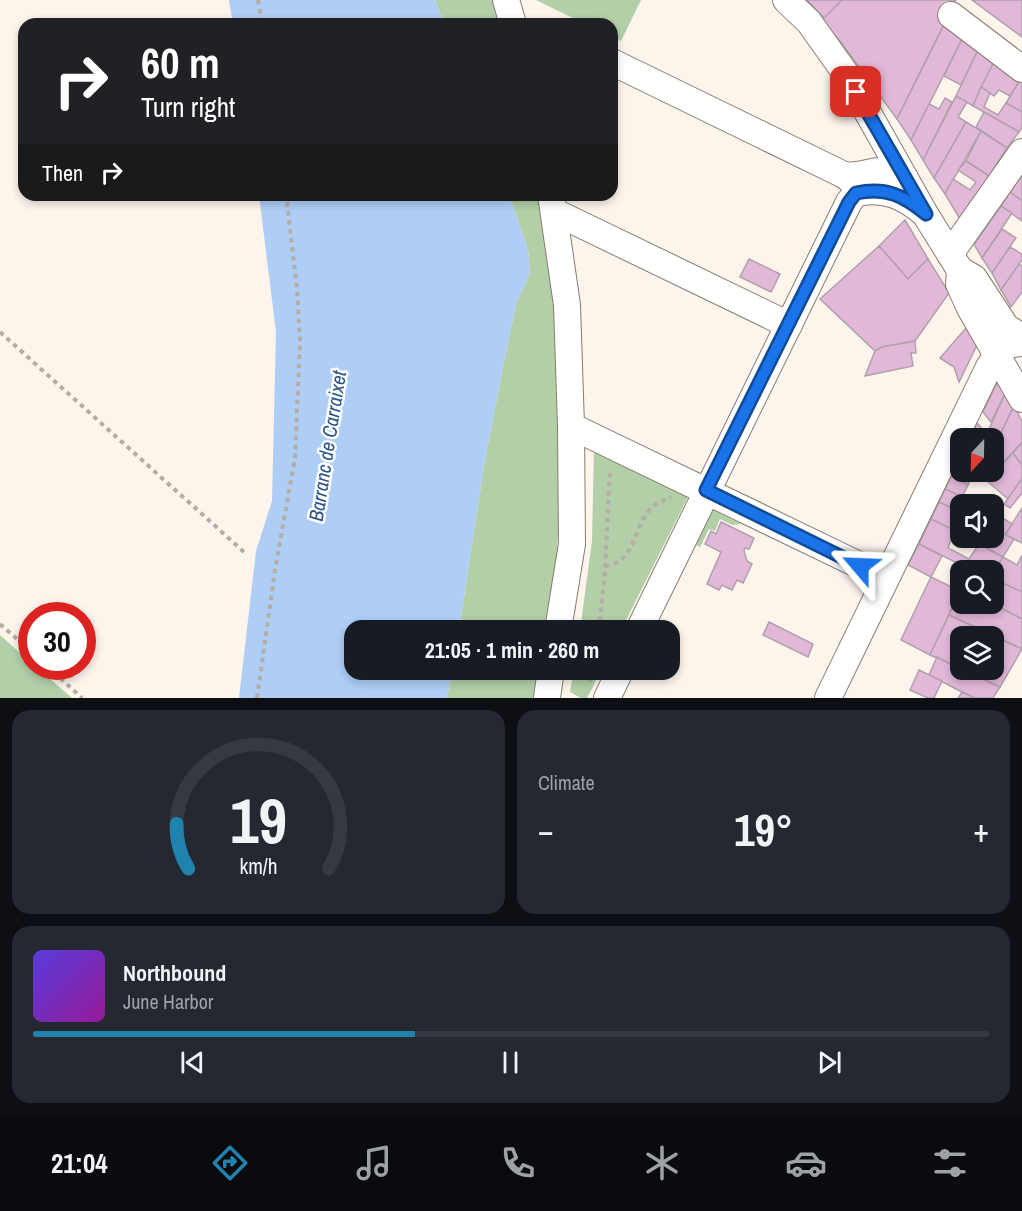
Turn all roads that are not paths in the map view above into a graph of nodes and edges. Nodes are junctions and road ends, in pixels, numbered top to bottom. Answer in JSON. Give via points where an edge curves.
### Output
{"nodes":[{"id":1,"x":786,"y":0,"type":"edge"},
{"id":2,"x":951,"y":15,"type":"dead end"},
{"id":3,"x":618,"y":65,"type":"edge"},
{"id":4,"x":1022,"y":69,"type":"edge"},
{"id":5,"x":1022,"y":152,"type":"edge"},
{"id":6,"x":906,"y":180,"type":"junction"},
{"id":7,"x":850,"y":184,"type":"junction"},
{"id":8,"x":553,"y":203,"type":"edge"},
{"id":9,"x":926,"y":214,"type":"junction"},
{"id":10,"x":955,"y":262,"type":"junction"},
{"id":11,"x":789,"y":325,"type":"junction"},
{"id":12,"x":1022,"y":337,"type":"edge"},
{"id":13,"x":1022,"y":343,"type":"edge"},
{"id":14,"x":993,"y":361,"type":"junction"},
{"id":15,"x":1022,"y":399,"type":"edge"},
{"id":16,"x":571,"y":426,"type":"junction"},
{"id":17,"x":706,"y":490,"type":"junction"},
{"id":18,"x":886,"y":578,"type":"junction"},
{"id":19,"x":560,"y":620,"type":"edge"},
{"id":20,"x":644,"y":620,"type":"edge"},
{"id":21,"x":550,"y":680,"type":"edge"},
{"id":22,"x":616,"y":680,"type":"edge"},
{"id":23,"x":548,"y":697,"type":"edge"},
{"id":24,"x":607,"y":698,"type":"edge"},
{"id":25,"x":828,"y":698,"type":"edge"}],
"edges":[{"from":1,"to":6,"type":"street","via":[[809,22],[846,74]]},
{"from":2,"to":4,"type":"street"},
{"from":3,"to":7,"type":"street"},
{"from":5,"to":10,"type":"street"},
{"from":6,"to":7,"type":"street","via":[[881,169],[857,176]]},
{"from":6,"to":9,"type":"street"},
{"from":7,"to":9,"type":"street","via":[[898,195]]},
{"from":7,"to":11,"type":"street","via":[[849,202]]},
{"from":8,"to":11,"type":"street"},
{"from":8,"to":16,"type":"street","via":[[567,305]]},
{"from":9,"to":10,"type":"street"},
{"from":10,"to":12,"type":"street","via":[[974,278],[1006,327]]},
{"from":10,"to":14,"type":"street","via":[[959,284]]},
{"from":11,"to":17,"type":"street"},
{"from":13,"to":14,"type":"street","via":[[1009,344]]},
{"from":14,"to":15,"type":"street"},
{"from":14,"to":18,"type":"street"},
{"from":16,"to":17,"type":"street"},
{"from":16,"to":19,"type":"street","via":[[572,544]]},
{"from":17,"to":18,"type":"street"},
{"from":17,"to":20,"type":"street"},
{"from":18,"to":25,"type":"street"},
{"from":21,"to":23,"type":"street"},
{"from":22,"to":24,"type":"street"}]}
